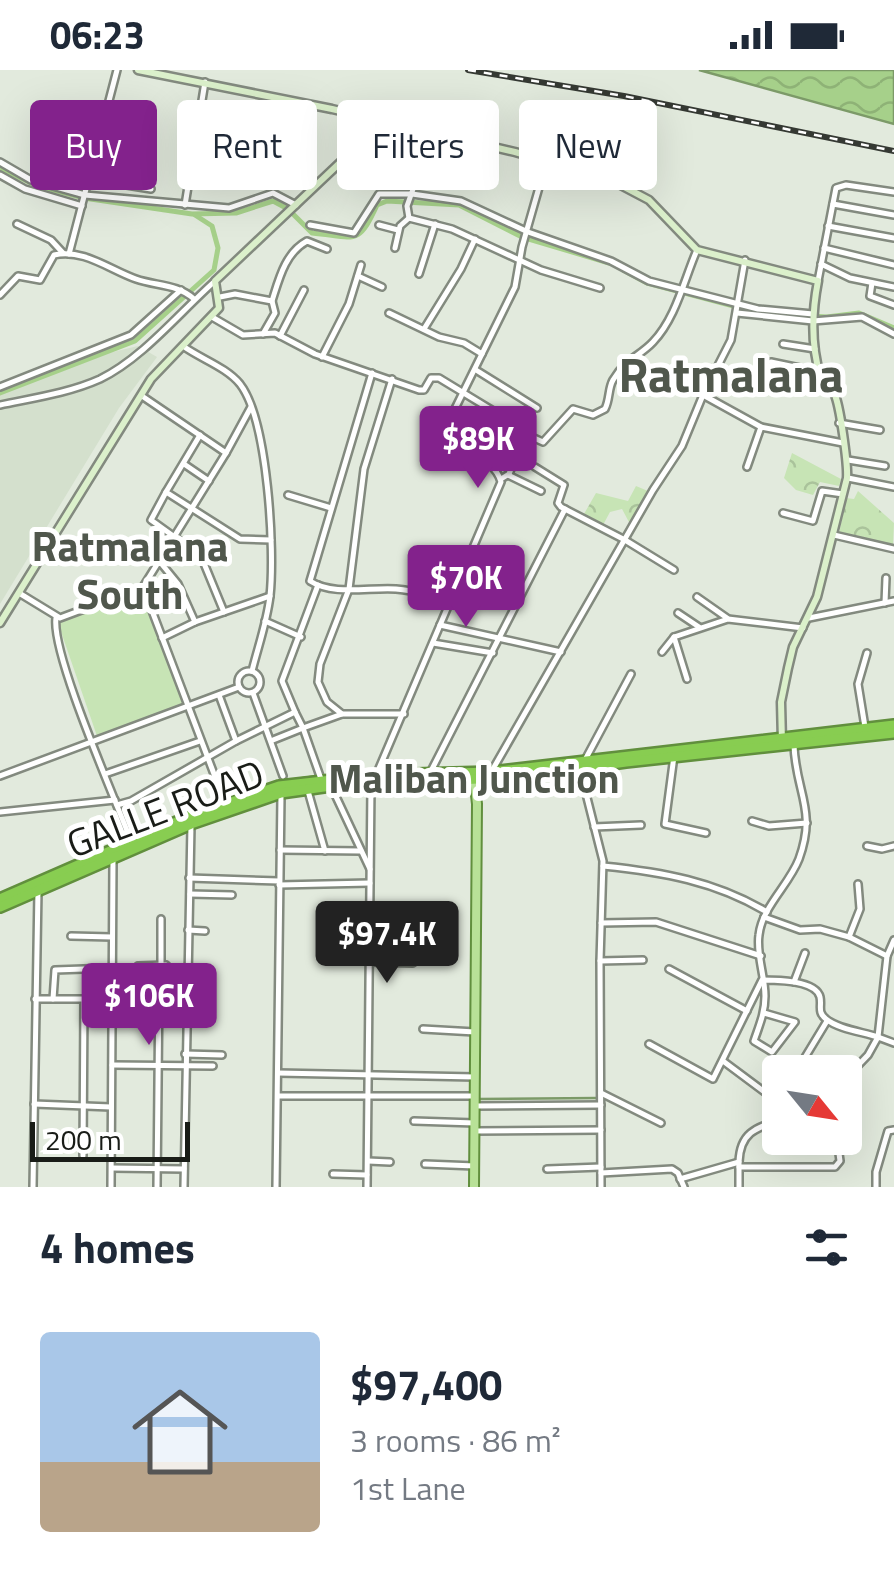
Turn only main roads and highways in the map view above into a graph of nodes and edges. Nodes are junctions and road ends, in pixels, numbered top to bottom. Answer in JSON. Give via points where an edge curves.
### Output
{"nodes":[{"id":1,"x":894,"y":725,"type":"edge"},
{"id":2,"x":894,"y":733,"type":"edge"},
{"id":3,"x":788,"y":742,"type":"junction"},
{"id":4,"x":582,"y":765,"type":"junction"},
{"id":5,"x":474,"y":776,"type":"junction"},
{"id":6,"x":374,"y":780,"type":"junction"},
{"id":7,"x":284,"y":784,"type":"junction"},
{"id":8,"x":226,"y":806,"type":"junction"},
{"id":9,"x":0,"y":899,"type":"edge"},
{"id":10,"x":0,"y":907,"type":"edge"},
{"id":11,"x":474,"y":1187,"type":"edge"}],
"edges":[{"from":1,"to":3,"type":"highway","name":"GALLE ROAD"},
{"from":2,"to":3,"type":"highway","name":"GALLE ROAD"},
{"from":3,"to":4,"type":"highway","name":"GALLE ROAD"},
{"from":3,"to":4,"type":"highway","name":"GALLE ROAD"},
{"from":4,"to":5,"type":"highway","name":"GALLE ROAD"},
{"from":4,"to":5,"type":"highway","name":"GALLE ROAD"},
{"from":5,"to":6,"type":"highway","name":"GALLE ROAD"},
{"from":5,"to":6,"type":"highway","name":"GALLE ROAD"},
{"from":5,"to":11,"type":"main road"},
{"from":6,"to":7,"type":"highway","name":"GALLE ROAD"},
{"from":6,"to":7,"type":"highway","name":"GALLE ROAD","via":[[308,788]]},
{"from":7,"to":8,"type":"highway","name":"GALLE ROAD"},
{"from":8,"to":9,"type":"highway","name":"GALLE ROAD"},
{"from":8,"to":10,"type":"highway","name":"GALLE ROAD"}]}
